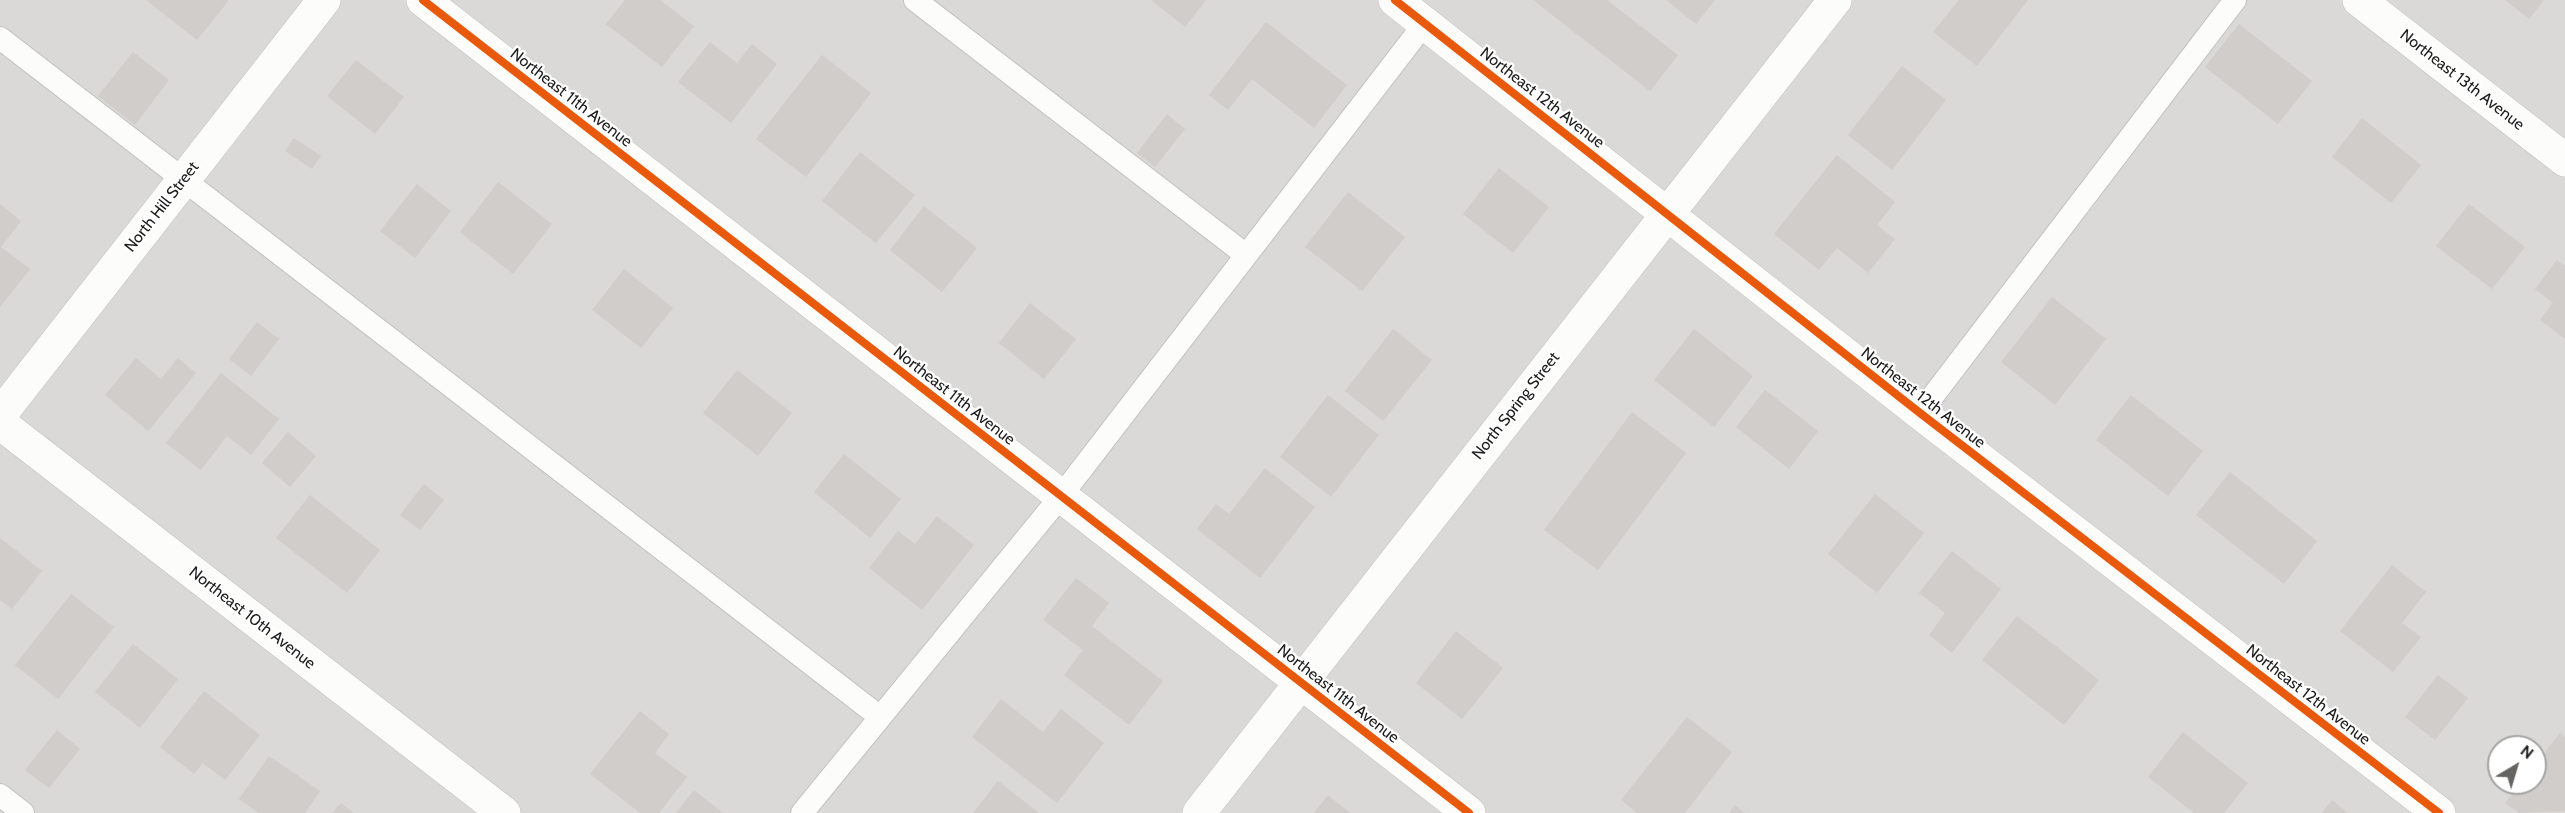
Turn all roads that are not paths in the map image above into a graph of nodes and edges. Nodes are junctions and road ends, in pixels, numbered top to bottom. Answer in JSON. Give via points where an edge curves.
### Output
{"nodes":[{"id":1,"x":324,"y":0,"type":"edge"},
{"id":2,"x":423,"y":0,"type":"edge"},
{"id":3,"x":915,"y":0,"type":"edge"},
{"id":4,"x":1395,"y":0,"type":"edge"},
{"id":5,"x":1835,"y":0,"type":"edge"},
{"id":6,"x":2235,"y":0,"type":"edge"},
{"id":7,"x":2359,"y":0,"type":"edge"},
{"id":8,"x":1425,"y":23,"type":"junction"},
{"id":9,"x":0,"y":38,"type":"edge"},
{"id":10,"x":2565,"y":160,"type":"edge"},
{"id":11,"x":183,"y":181,"type":"junction"},
{"id":12,"x":1668,"y":213,"type":"junction"},
{"id":13,"x":1246,"y":255,"type":"junction"},
{"id":14,"x":1920,"y":413,"type":"junction"},
{"id":15,"x":0,"y":414,"type":"edge"},
{"id":16,"x":0,"y":423,"type":"edge"},
{"id":17,"x":1061,"y":496,"type":"junction"},
{"id":18,"x":1300,"y":682,"type":"junction"},
{"id":19,"x":880,"y":717,"type":"junction"},
{"id":20,"x":0,"y":795,"type":"edge"},
{"id":21,"x":23,"y":813,"type":"edge"},
{"id":22,"x":504,"y":813,"type":"edge"},
{"id":23,"x":802,"y":813,"type":"edge"},
{"id":24,"x":1198,"y":813,"type":"edge"},
{"id":25,"x":1469,"y":813,"type":"edge"},
{"id":26,"x":2439,"y":813,"type":"edge"}],
"edges":[{"from":1,"to":11,"type":"street","name":"North Hill Street"},
{"from":2,"to":17,"type":"street","name":"Northeast 11th Avenue"},
{"from":3,"to":13,"type":"lane"},
{"from":4,"to":8,"type":"street","name":"Northeast 12th Avenue"},
{"from":5,"to":12,"type":"street","name":"North Spring Street"},
{"from":6,"to":14,"type":"lane"},
{"from":7,"to":10,"type":"street","name":"Northeast 13th Avenue"},
{"from":8,"to":12,"type":"street","name":"Northeast 12th Avenue"},
{"from":8,"to":13,"type":"lane"},
{"from":9,"to":11,"type":"lane"},
{"from":11,"to":15,"type":"street","name":"North Hill Street"},
{"from":11,"to":19,"type":"lane"},
{"from":12,"to":14,"type":"street","name":"Northeast 12th Avenue"},
{"from":12,"to":18,"type":"street","name":"North Spring Street"},
{"from":13,"to":17,"type":"lane"},
{"from":14,"to":26,"type":"street","name":"Northeast 12th Avenue"},
{"from":16,"to":22,"type":"street","name":"Northeast 10th Avenue"},
{"from":17,"to":18,"type":"street","name":"Northeast 11th Avenue"},
{"from":17,"to":19,"type":"lane"},
{"from":18,"to":24,"type":"street","name":"North Spring Street"},
{"from":18,"to":25,"type":"street","name":"Northeast 11th Avenue"},
{"from":19,"to":23,"type":"lane"},
{"from":20,"to":21,"type":"lane"}]}
